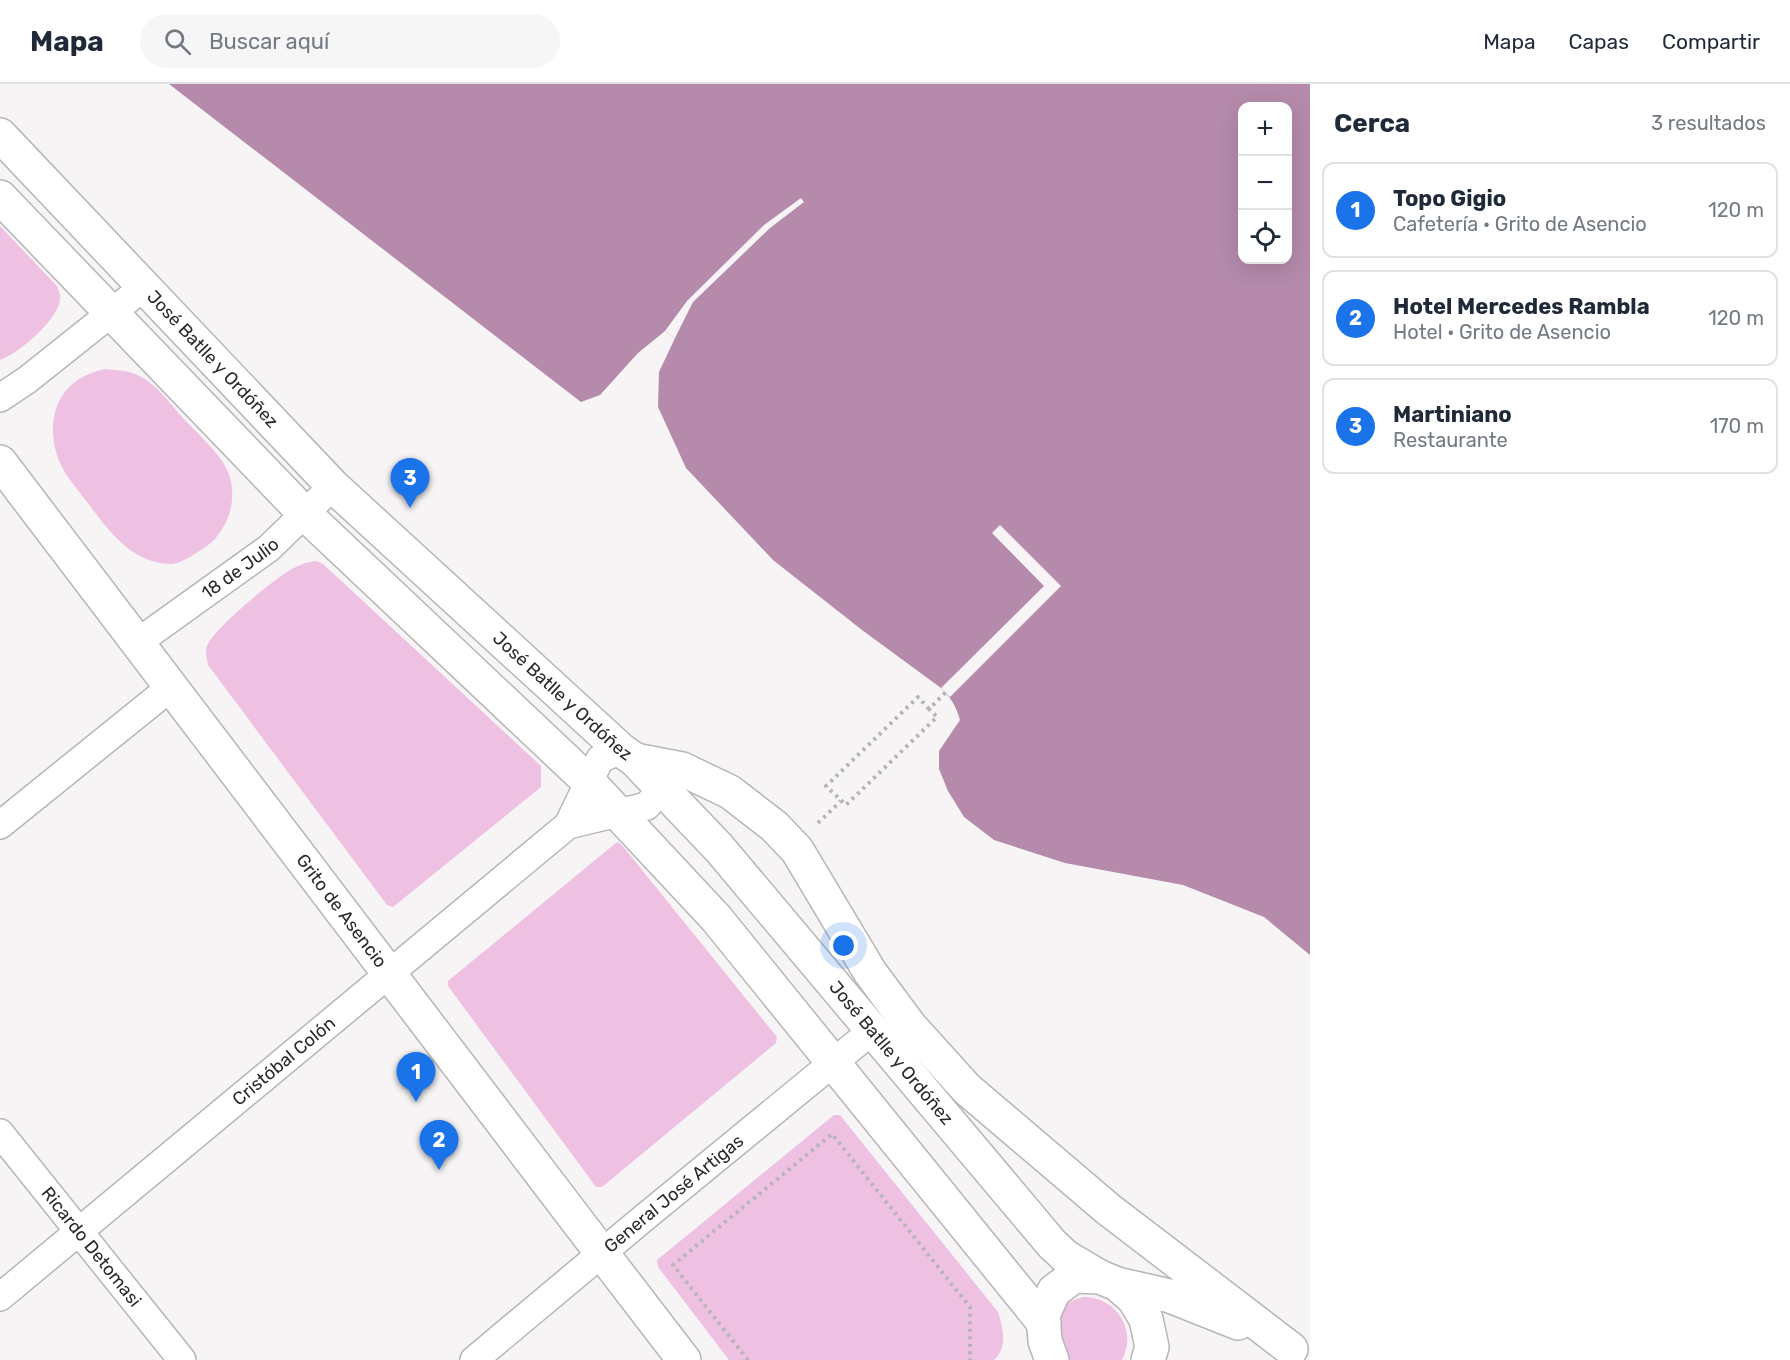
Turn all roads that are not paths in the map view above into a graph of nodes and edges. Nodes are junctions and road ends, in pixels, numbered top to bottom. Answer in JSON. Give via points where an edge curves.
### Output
{"nodes":[{"id":1,"x":0,"y":135,"type":"edge"},
{"id":2,"x":0,"y":196,"type":"edge"},
{"id":3,"x":145,"y":286,"type":"junction"},
{"id":4,"x":113,"y":313,"type":"junction"},
{"id":5,"x":0,"y":398,"type":"edge"},
{"id":6,"x":0,"y":462,"type":"edge"},
{"id":7,"x":333,"y":486,"type":"junction"},
{"id":8,"x":305,"y":513,"type":"junction"},
{"id":9,"x":138,"y":642,"type":"junction"},
{"id":10,"x":171,"y":687,"type":"junction"},
{"id":11,"x":628,"y":755,"type":"junction"},
{"id":12,"x":588,"y":781,"type":"junction"},
{"id":13,"x":657,"y":785,"type":"junction"},
{"id":14,"x":618,"y":813,"type":"junction"},
{"id":15,"x":0,"y":825,"type":"edge"},
{"id":16,"x":568,"y":825,"type":"junction"},
{"id":17,"x":388,"y":974,"type":"junction"},
{"id":18,"x":873,"y":1030,"type":"junction"},
{"id":19,"x":834,"y":1061,"type":"junction"},
{"id":20,"x":0,"y":1132,"type":"edge"},
{"id":21,"x":79,"y":1230,"type":"junction"},
{"id":22,"x":602,"y":1253,"type":"junction"},
{"id":23,"x":1109,"y":1280,"type":"junction"},
{"id":24,"x":0,"y":1297,"type":"edge"},
{"id":25,"x":1044,"y":1323,"type":"junction"},
{"id":26,"x":1298,"y":1355,"type":"edge"},
{"id":27,"x":182,"y":1360,"type":"edge"},
{"id":28,"x":474,"y":1360,"type":"edge"},
{"id":29,"x":684,"y":1360,"type":"edge"},
{"id":30,"x":1052,"y":1360,"type":"edge"},
{"id":31,"x":1148,"y":1360,"type":"edge"}],
"edges":[{"from":1,"to":3,"type":"street","name":"José Batlle y Ordóñez"},
{"from":2,"to":4,"type":"street"},
{"from":3,"to":4,"type":"street"},
{"from":3,"to":7,"type":"street","name":"José Batlle y Ordóñez"},
{"from":4,"to":5,"type":"street"},
{"from":4,"to":8,"type":"street"},
{"from":6,"to":9,"type":"street","name":"Grito de Asencio"},
{"from":7,"to":8,"type":"street","name":"18 de Julio"},
{"from":7,"to":11,"type":"street","name":"José Batlle y Ordóñez"},
{"from":8,"to":9,"type":"street","name":"18 de Julio","via":[[269,548]]},
{"from":8,"to":12,"type":"street"},
{"from":9,"to":10,"type":"street","name":"Grito de Asencio"},
{"from":10,"to":15,"type":"street"},
{"from":10,"to":17,"type":"street","name":"Grito de Asencio"},
{"from":11,"to":12,"type":"street","via":[[600,759]]},
{"from":11,"to":13,"type":"street","name":"José Batlle y Ordóñez"},
{"from":11,"to":26,"type":"street","via":[[682,769],[730,792],[774,826],[797,850],[870,972],[910,1026],[967,1089],[1108,1209]]},
{"from":12,"to":14,"type":"street"},
{"from":12,"to":16,"type":"street"},
{"from":13,"to":14,"type":"street","via":[[647,806]]},
{"from":13,"to":18,"type":"street","name":"José Batlle y Ordóñez","via":[[719,848]]},
{"from":14,"to":16,"type":"street"},
{"from":14,"to":19,"type":"street","via":[[716,918]]},
{"from":16,"to":17,"type":"street","name":"Cristóbal Colón"},
{"from":17,"to":21,"type":"street","name":"Cristóbal Colón"},
{"from":17,"to":22,"type":"street","name":"Grito de Asencio"},
{"from":18,"to":19,"type":"street","name":"General José Artigas"},
{"from":18,"to":23,"type":"street","name":"José Batlle y Ordóñez","via":[[1052,1244],[1066,1257]]},
{"from":19,"to":22,"type":"street","name":"General José Artigas"},
{"from":19,"to":25,"type":"street"},
{"from":20,"to":21,"type":"street","name":"Ricardo Detomasi"},
{"from":21,"to":24,"type":"street","name":"Cristóbal Colón"},
{"from":21,"to":27,"type":"street","name":"Ricardo Detomasi"},
{"from":22,"to":28,"type":"street","name":"General José Artigas"},
{"from":22,"to":29,"type":"street","name":"Grito de Asencio"},
{"from":23,"to":25,"type":"street","via":[[1074,1276],[1054,1291],[1043,1315]]},
{"from":23,"to":26,"type":"street","via":[[1170,1296],[1225,1317]]},
{"from":23,"to":31,"type":"street","via":[[1134,1299],[1146,1319],[1152,1347]]},
{"from":25,"to":30,"type":"street"}]}
